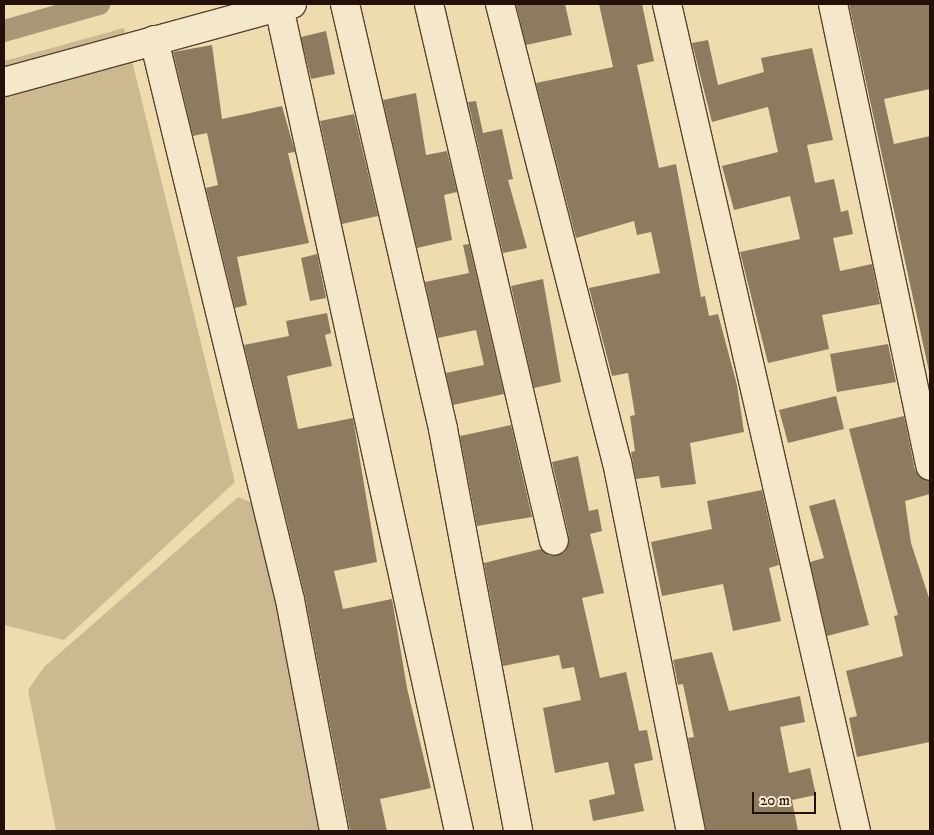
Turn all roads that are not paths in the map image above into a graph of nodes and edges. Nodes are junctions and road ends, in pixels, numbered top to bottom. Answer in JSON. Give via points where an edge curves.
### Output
{"nodes":[{"id":1,"x":345,"y":4,"type":"edge"},
{"id":2,"x":429,"y":4,"type":"edge"},
{"id":3,"x":500,"y":4,"type":"edge"},
{"id":4,"x":667,"y":4,"type":"edge"},
{"id":5,"x":833,"y":4,"type":"edge"},
{"id":6,"x":286,"y":6,"type":"edge"},
{"id":7,"x":154,"y":40,"type":"junction"},
{"id":8,"x":4,"y":82,"type":"edge"},
{"id":9,"x":930,"y":466,"type":"edge"},
{"id":10,"x":554,"y":541,"type":"dead end"},
{"id":11,"x":334,"y":831,"type":"edge"},
{"id":12,"x":459,"y":831,"type":"edge"},
{"id":13,"x":518,"y":831,"type":"edge"},
{"id":14,"x":691,"y":831,"type":"edge"},
{"id":15,"x":856,"y":831,"type":"edge"}],
"edges":[{"from":1,"to":13,"type":"street","via":[[443,429]]},
{"from":2,"to":10,"type":"street"},
{"from":3,"to":14,"type":"street","via":[[617,462]]},
{"from":4,"to":15,"type":"street"},
{"from":5,"to":9,"type":"street"},
{"from":6,"to":7,"type":"street"},
{"from":6,"to":12,"type":"street"},
{"from":7,"to":8,"type":"street"},
{"from":7,"to":11,"type":"street","via":[[290,600]]}]}
